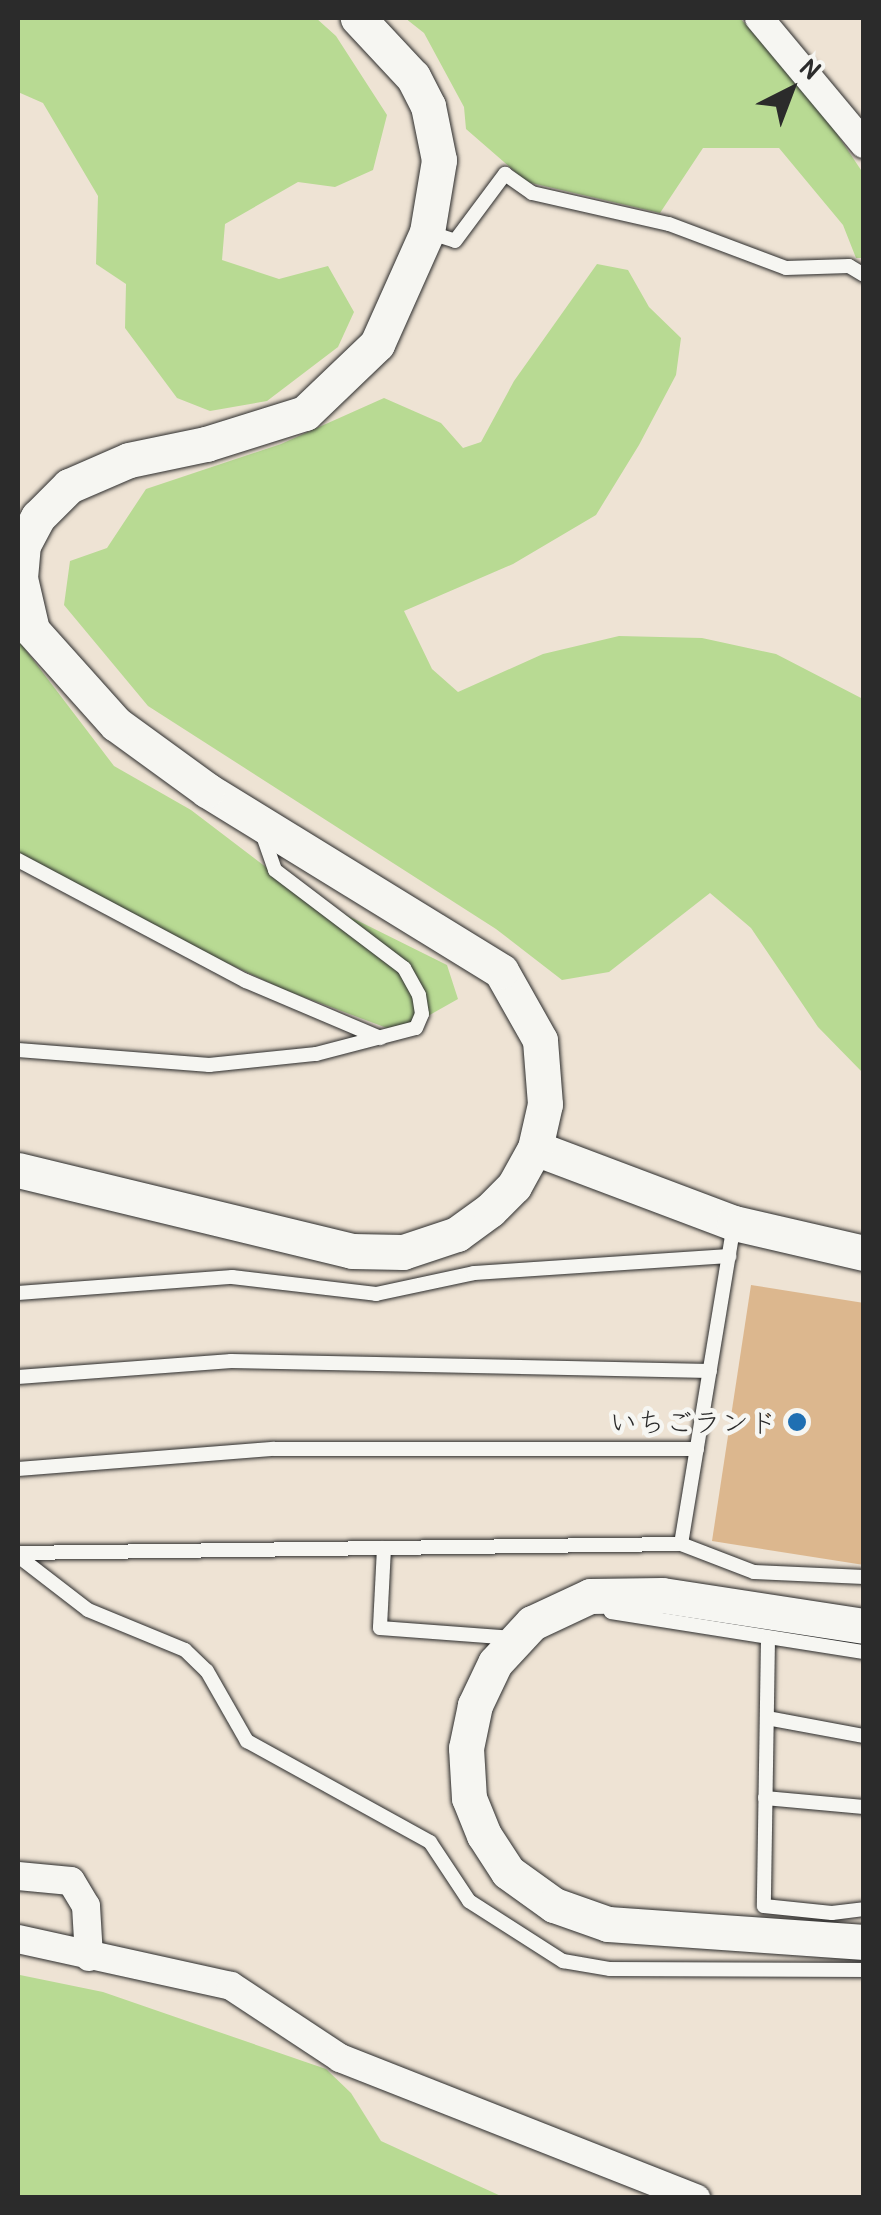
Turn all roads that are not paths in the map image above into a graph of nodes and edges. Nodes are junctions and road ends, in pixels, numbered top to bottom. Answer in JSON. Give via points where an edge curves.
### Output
{"nodes":[{"id":1,"x":358,"y":18,"type":"edge"},
{"id":2,"x":760,"y":18,"type":"edge"},
{"id":3,"x":864,"y":144,"type":"edge"},
{"id":4,"x":427,"y":232,"type":"junction"},
{"id":5,"x":864,"y":275,"type":"edge"},
{"id":6,"x":258,"y":821,"type":"junction"},
{"id":7,"x":18,"y":860,"type":"edge"},
{"id":8,"x":380,"y":1038,"type":"junction"},
{"id":9,"x":18,"y":1050,"type":"edge"},
{"id":10,"x":535,"y":1148,"type":"junction"},
{"id":11,"x":18,"y":1170,"type":"edge"},
{"id":12,"x":732,"y":1239,"type":"junction"},
{"id":13,"x":864,"y":1253,"type":"edge"},
{"id":14,"x":18,"y":1293,"type":"edge"},
{"id":15,"x":710,"y":1371,"type":"junction"},
{"id":16,"x":18,"y":1376,"type":"edge"},
{"id":17,"x":697,"y":1449,"type":"junction"},
{"id":18,"x":18,"y":1469,"type":"edge"},
{"id":19,"x":681,"y":1544,"type":"junction"},
{"id":20,"x":384,"y":1548,"type":"junction"},
{"id":21,"x":18,"y":1554,"type":"edge"},
{"id":22,"x":864,"y":1577,"type":"edge"},
{"id":23,"x":607,"y":1596,"type":"junction"},
{"id":24,"x":864,"y":1626,"type":"edge"},
{"id":25,"x":518,"y":1638,"type":"junction"},
{"id":26,"x":768,"y":1639,"type":"junction"},
{"id":27,"x":864,"y":1652,"type":"edge"},
{"id":28,"x":767,"y":1718,"type":"junction"},
{"id":29,"x":864,"y":1736,"type":"edge"},
{"id":30,"x":766,"y":1798,"type":"junction"},
{"id":31,"x":864,"y":1807,"type":"edge"},
{"id":32,"x":18,"y":1876,"type":"edge"},
{"id":33,"x":864,"y":1909,"type":"edge"},
{"id":34,"x":816,"y":1925,"type":"junction"},
{"id":35,"x":18,"y":1939,"type":"edge"},
{"id":36,"x":864,"y":1942,"type":"edge"},
{"id":37,"x":90,"y":1956,"type":"junction"},
{"id":38,"x":864,"y":1970,"type":"edge"},
{"id":39,"x":696,"y":2198,"type":"edge"}],
"edges":[{"from":1,"to":4,"type":"street","via":[[413,77],[428,106],[439,160]]},
{"from":2,"to":3,"type":"street"},
{"from":4,"to":5,"type":"lane","via":[[455,241],[505,174],[549,198],[669,224],[786,268],[849,266]]},
{"from":4,"to":6,"type":"street","via":[[377,344],[305,413],[129,460],[69,486],[38,517],[23,546],[20,578],[32,630],[64,671],[116,724]]},
{"from":6,"to":8,"type":"lane","via":[[275,870],[384,947],[412,982],[422,1014],[416,1028]]},
{"from":6,"to":10,"type":"street","via":[[502,971],[540,1040],[546,1104]]},
{"from":7,"to":8,"type":"lane","via":[[246,980]]},
{"from":8,"to":9,"type":"lane","via":[[316,1054],[209,1065]]},
{"from":10,"to":11,"type":"street","via":[[514,1186],[490,1210],[457,1234],[403,1252],[337,1248]]},
{"from":10,"to":12,"type":"street"},
{"from":12,"to":13,"type":"street"},
{"from":12,"to":14,"type":"lane","via":[[474,1273],[376,1294],[232,1277]]},
{"from":12,"to":15,"type":"lane"},
{"from":15,"to":16,"type":"lane","via":[[232,1361]]},
{"from":15,"to":17,"type":"lane"},
{"from":17,"to":18,"type":"lane","via":[[274,1449]]},
{"from":17,"to":19,"type":"lane"},
{"from":19,"to":20,"type":"lane"},
{"from":19,"to":22,"type":"lane","via":[[754,1572]]},
{"from":20,"to":21,"type":"lane"},
{"from":20,"to":25,"type":"lane","via":[[380,1628]]},
{"from":21,"to":38,"type":"lane","via":[[88,1610],[185,1650],[207,1671],[247,1741],[430,1842],[469,1901],[563,1961],[610,1969]]},
{"from":23,"to":24,"type":"street","via":[[662,1595]]},
{"from":23,"to":25,"type":"street","via":[[590,1596],[532,1624]]},
{"from":23,"to":26,"type":"lane","via":[[611,1612]]},
{"from":25,"to":34,"type":"street","via":[[495,1663],[475,1705],[466,1748],[469,1798],[508,1872],[554,1905],[608,1924]]},
{"from":26,"to":27,"type":"lane"},
{"from":26,"to":28,"type":"lane"},
{"from":28,"to":29,"type":"lane"},
{"from":28,"to":30,"type":"lane"},
{"from":30,"to":31,"type":"lane"},
{"from":30,"to":34,"type":"lane","via":[[764,1906]]},
{"from":32,"to":37,"type":"street","via":[[71,1881],[86,1906]]},
{"from":33,"to":34,"type":"lane"},
{"from":34,"to":36,"type":"street"},
{"from":35,"to":37,"type":"street"},
{"from":37,"to":39,"type":"street","via":[[231,1986],[340,2058]]}]}
